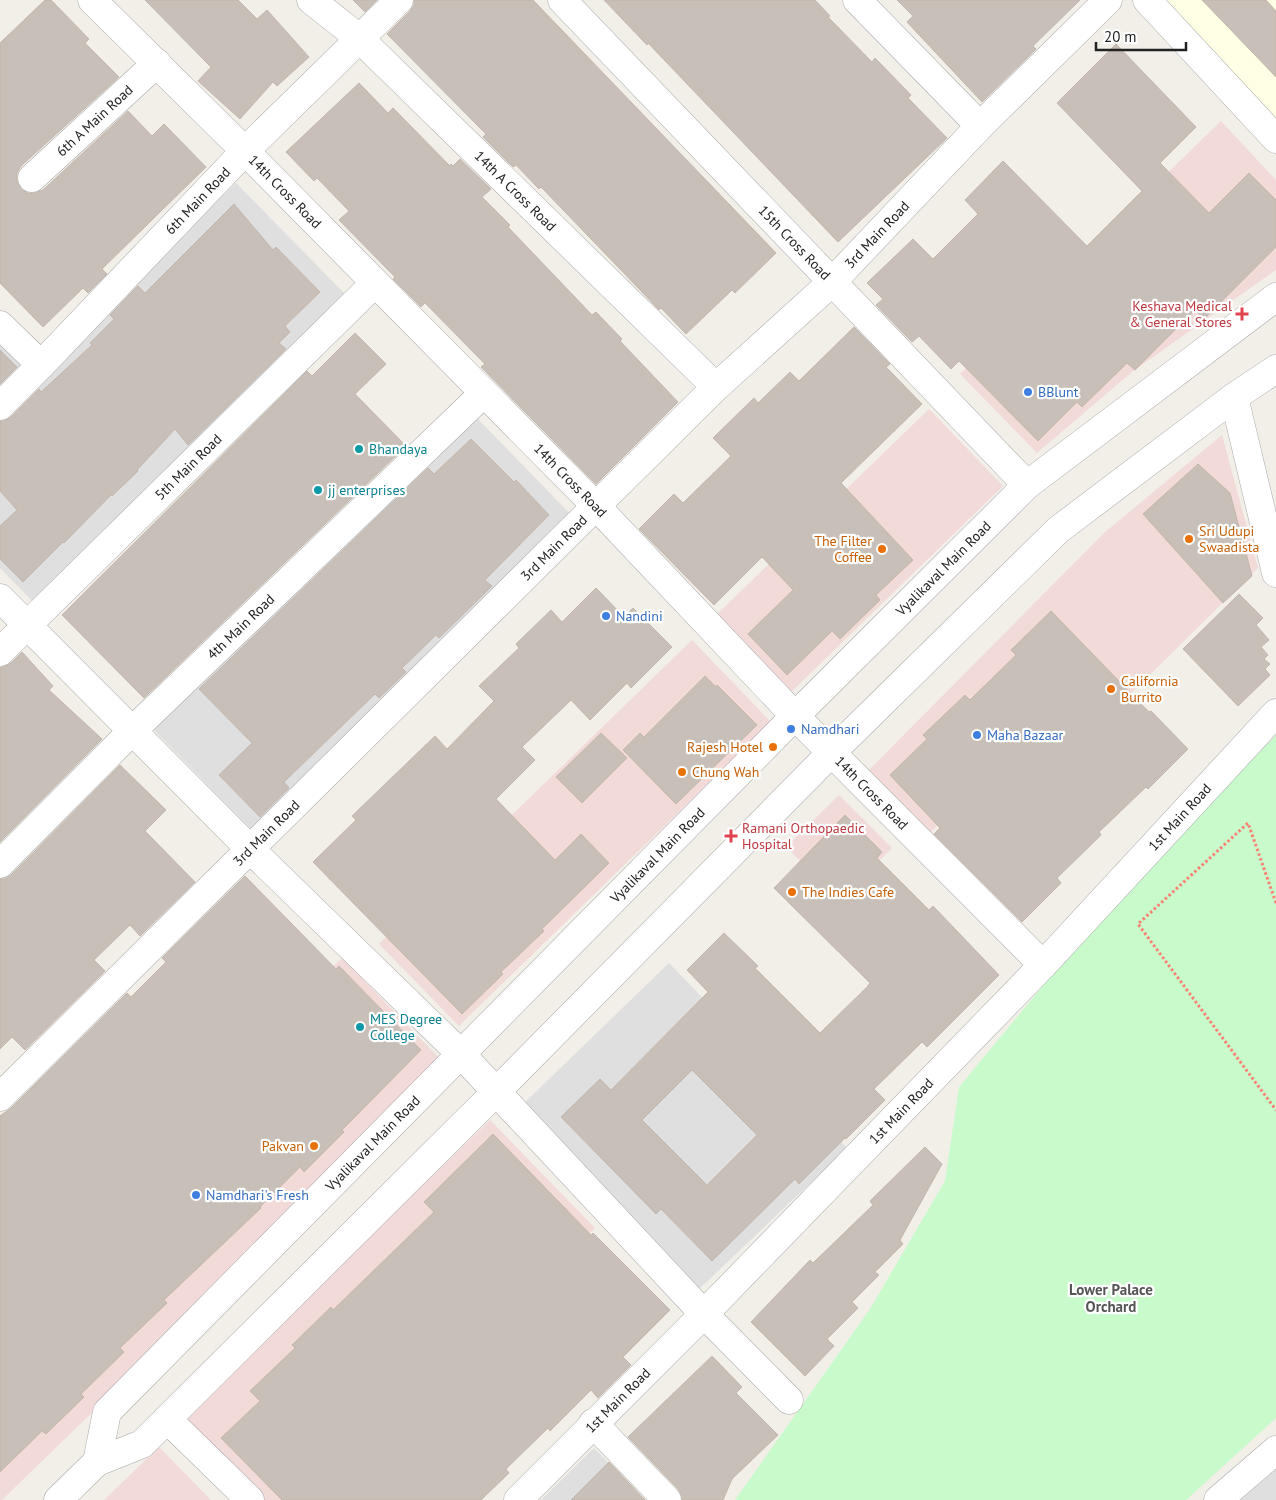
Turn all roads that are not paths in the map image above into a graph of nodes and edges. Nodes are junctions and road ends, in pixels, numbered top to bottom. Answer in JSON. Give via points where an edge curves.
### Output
{"nodes":[{"id":1,"x":92,"y":0,"type":"edge"},
{"id":2,"x":311,"y":0,"type":"edge"},
{"id":3,"x":399,"y":0,"type":"edge"},
{"id":4,"x":562,"y":0,"type":"edge"},
{"id":5,"x":856,"y":0,"type":"edge"},
{"id":6,"x":1108,"y":0,"type":"edge"},
{"id":7,"x":1147,"y":0,"type":"edge"},
{"id":8,"x":359,"y":38,"type":"junction"},
{"id":9,"x":157,"y":64,"type":"junction"},
{"id":10,"x":980,"y":126,"type":"junction"},
{"id":11,"x":1276,"y":139,"type":"edge"},
{"id":12,"x":245,"y":150,"type":"junction"},
{"id":13,"x":32,"y":178,"type":"dead end"},
{"id":14,"x":832,"y":282,"type":"junction"},
{"id":15,"x":375,"y":283,"type":"junction"},
{"id":16,"x":1276,"y":297,"type":"edge"},
{"id":17,"x":0,"y":325,"type":"edge"},
{"id":18,"x":41,"y":365,"type":"junction"},
{"id":19,"x":1276,"y":369,"type":"edge"},
{"id":20,"x":716,"y":387,"type":"junction"},
{"id":21,"x":484,"y":393,"type":"junction"},
{"id":22,"x":1234,"y":397,"type":"junction"},
{"id":23,"x":0,"y":406,"type":"edge"},
{"id":24,"x":1026,"y":485,"type":"junction"},
{"id":25,"x":596,"y":506,"type":"junction"},
{"id":26,"x":1276,"y":573,"type":"edge"},
{"id":27,"x":0,"y":598,"type":"edge"},
{"id":28,"x":27,"y":625,"type":"junction"},
{"id":29,"x":0,"y":652,"type":"edge"},
{"id":30,"x":1276,"y":713,"type":"edge"},
{"id":31,"x":795,"y":716,"type":"junction"},
{"id":32,"x":132,"y":731,"type":"junction"},
{"id":33,"x":832,"y":752,"type":"junction"},
{"id":34,"x":250,"y":849,"type":"junction"},
{"id":35,"x":0,"y":864,"type":"edge"},
{"id":36,"x":1043,"y":964,"type":"junction"},
{"id":37,"x":461,"y":1054,"type":"junction"},
{"id":38,"x":496,"y":1092,"type":"junction"},
{"id":39,"x":0,"y":1097,"type":"edge"},
{"id":40,"x":704,"y":1314,"type":"junction"},
{"id":41,"x":789,"y":1400,"type":"dead end"},
{"id":42,"x":167,"y":1419,"type":"junction"},
{"id":43,"x":594,"y":1423,"type":"junction"},
{"id":44,"x":1276,"y":1450,"type":"edge"},
{"id":45,"x":97,"y":1462,"type":"junction"},
{"id":46,"x":58,"y":1500,"type":"edge"},
{"id":47,"x":250,"y":1500,"type":"edge"},
{"id":48,"x":518,"y":1500,"type":"edge"},
{"id":49,"x":667,"y":1500,"type":"edge"},
{"id":50,"x":1218,"y":1500,"type":"edge"}],
"edges":[{"from":1,"to":9,"type":"street","name":"14th Cross Road"},
{"from":2,"to":8,"type":"street","name":"14th A Cross Road"},
{"from":3,"to":8,"type":"street","name":"6th Main Road"},
{"from":4,"to":14,"type":"street","name":"15th Cross Road"},
{"from":5,"to":10,"type":"street"},
{"from":6,"to":10,"type":"street","name":"3rd Main Road"},
{"from":7,"to":11,"type":"street"},
{"from":8,"to":12,"type":"street","name":"6th Main Road"},
{"from":8,"to":20,"type":"street","name":"14th A Cross Road"},
{"from":9,"to":12,"type":"street","name":"14th Cross Road"},
{"from":9,"to":13,"type":"street","name":"6th A Main Road"},
{"from":10,"to":14,"type":"street","name":"3rd Main Road"},
{"from":12,"to":15,"type":"street","name":"14th Cross Road"},
{"from":12,"to":18,"type":"street","name":"6th Main Road"},
{"from":14,"to":20,"type":"street","name":"3rd Main Road"},
{"from":14,"to":24,"type":"street","name":"15th Cross Road"},
{"from":15,"to":21,"type":"street","name":"14th Cross Road"},
{"from":15,"to":28,"type":"street","name":"5th Main Road"},
{"from":16,"to":24,"type":"street","name":"Vyalikaval Main Road"},
{"from":17,"to":18,"type":"street"},
{"from":18,"to":23,"type":"street","name":"6th Main Road"},
{"from":19,"to":22,"type":"street"},
{"from":20,"to":25,"type":"street","name":"3rd Main Road"},
{"from":21,"to":25,"type":"street","name":"14th Cross Road"},
{"from":21,"to":32,"type":"street","name":"4th Main Road"},
{"from":22,"to":26,"type":"street"},
{"from":22,"to":33,"type":"street","via":[[1058,530]]},
{"from":24,"to":31,"type":"street","name":"Vyalikaval Main Road"},
{"from":25,"to":31,"type":"street","name":"14th Cross Road"},
{"from":25,"to":34,"type":"street","name":"3rd Main Road"},
{"from":27,"to":28,"type":"street"},
{"from":28,"to":29,"type":"street","name":"5th Main Road"},
{"from":28,"to":32,"type":"street"},
{"from":30,"to":36,"type":"street","name":"1st Main Road"},
{"from":31,"to":33,"type":"street","name":"14th Cross Road"},
{"from":31,"to":37,"type":"street","name":"Vyalikaval Main Road"},
{"from":32,"to":34,"type":"street"},
{"from":32,"to":35,"type":"street","name":"4th Main Road"},
{"from":33,"to":36,"type":"street","name":"14th Cross Road"},
{"from":33,"to":38,"type":"street"},
{"from":34,"to":37,"type":"street"},
{"from":34,"to":39,"type":"street","name":"3rd Main Road"},
{"from":36,"to":40,"type":"street","name":"1st Main Road"},
{"from":37,"to":38,"type":"street"},
{"from":37,"to":45,"type":"street","name":"Vyalikaval Main Road","via":[[107,1412]]},
{"from":38,"to":40,"type":"street"},
{"from":38,"to":42,"type":"street"},
{"from":40,"to":41,"type":"street"},
{"from":40,"to":43,"type":"street","name":"1st Main Road"},
{"from":42,"to":45,"type":"street","via":[[142,1444]]},
{"from":42,"to":47,"type":"street"},
{"from":43,"to":48,"type":"street","name":"1st Main Road"},
{"from":43,"to":49,"type":"street"},
{"from":44,"to":50,"type":"street"},
{"from":45,"to":46,"type":"street"}]}
